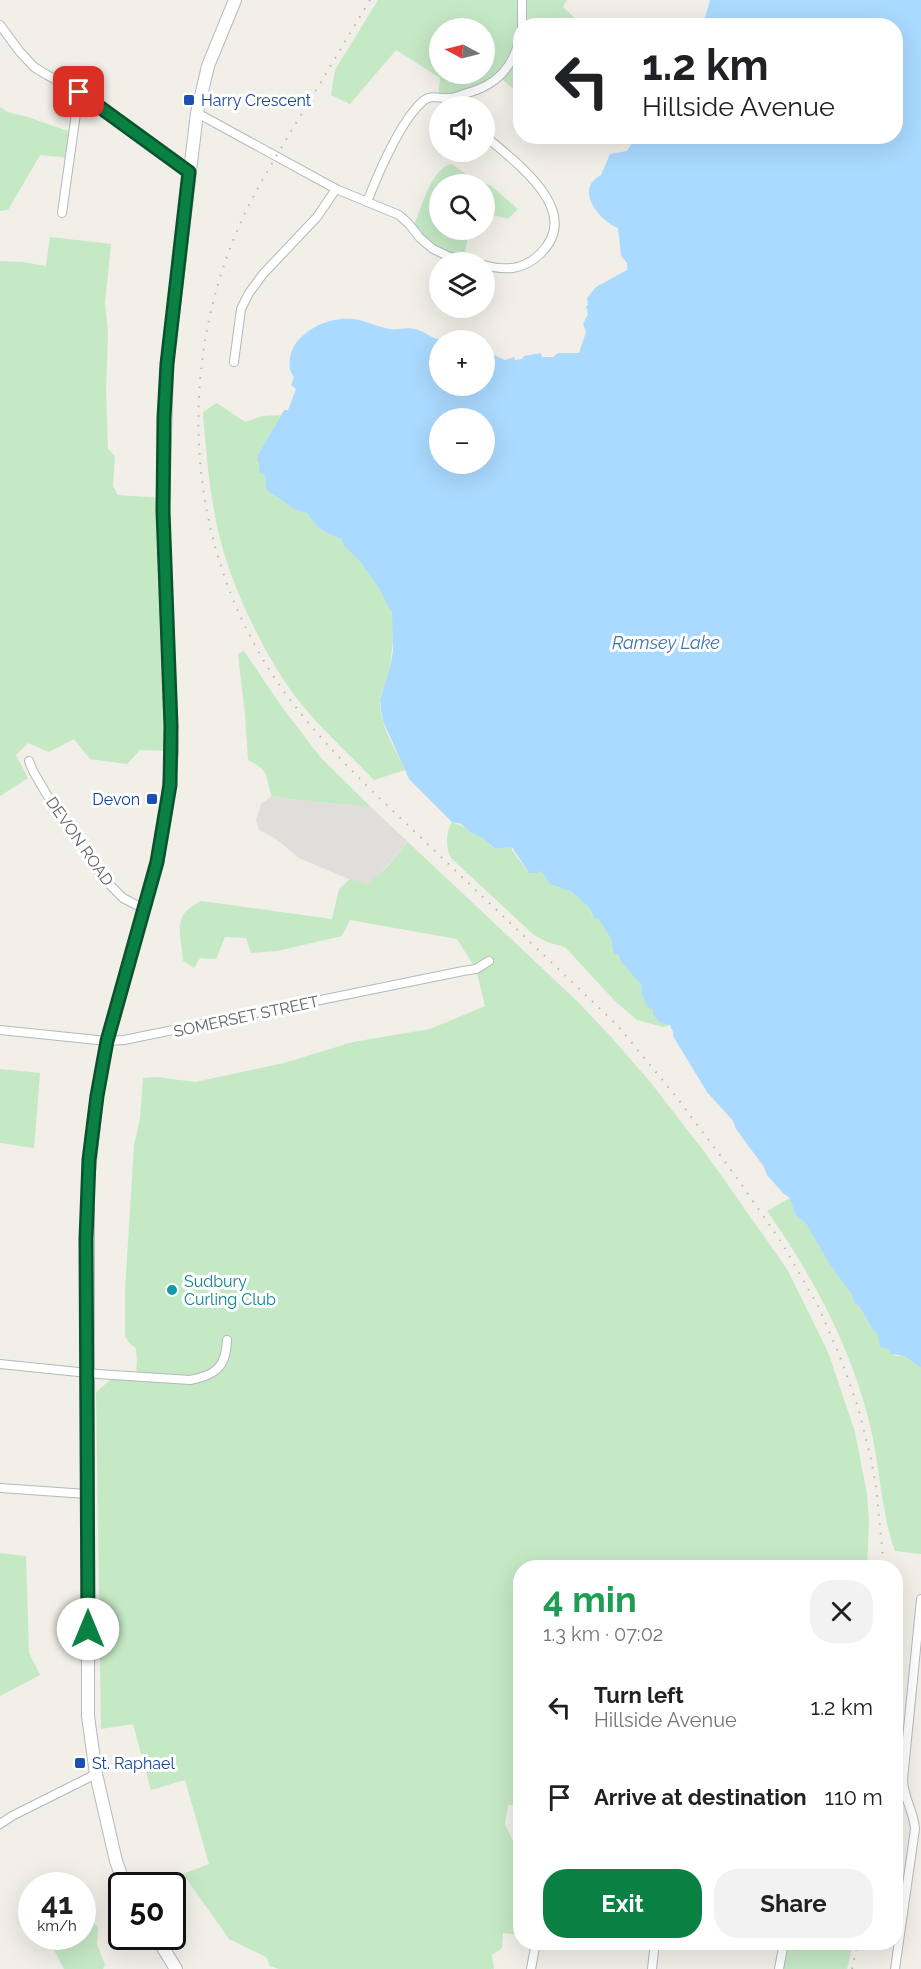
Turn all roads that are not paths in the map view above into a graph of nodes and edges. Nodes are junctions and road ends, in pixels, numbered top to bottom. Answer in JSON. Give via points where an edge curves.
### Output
{"nodes":[{"id":1,"x":235,"y":0,"type":"edge"},
{"id":2,"x":522,"y":0,"type":"edge"},
{"id":3,"x":522,"y":18,"type":"edge"},
{"id":4,"x":0,"y":25,"type":"edge"},
{"id":5,"x":513,"y":57,"type":"edge"},
{"id":6,"x":79,"y":92,"type":"junction"},
{"id":7,"x":466,"y":96,"type":"edge"},
{"id":8,"x":429,"y":97,"type":"edge"},
{"id":9,"x":196,"y":113,"type":"junction"},
{"id":10,"x":495,"y":145,"type":"edge"},
{"id":11,"x":189,"y":172,"type":"junction"},
{"id":12,"x":336,"y":189,"type":"junction"},
{"id":13,"x":367,"y":202,"type":"junction"},
{"id":14,"x":62,"y":213,"type":"dead end"},
{"id":15,"x":439,"y":252,"type":"edge"},
{"id":16,"x":495,"y":268,"type":"edge"},
{"id":17,"x":234,"y":362,"type":"dead end"},
{"id":18,"x":29,"y":761,"type":"dead end"},
{"id":19,"x":144,"y":909,"type":"junction"},
{"id":20,"x":489,"y":961,"type":"dead end"},
{"id":21,"x":0,"y":1030,"type":"edge"},
{"id":22,"x":107,"y":1041,"type":"junction"},
{"id":23,"x":227,"y":1340,"type":"dead end"},
{"id":24,"x":0,"y":1364,"type":"edge"},
{"id":25,"x":87,"y":1373,"type":"junction"},
{"id":26,"x":0,"y":1488,"type":"edge"},
{"id":27,"x":87,"y":1494,"type":"junction"},
{"id":28,"x":921,"y":1599,"type":"edge"},
{"id":29,"x":96,"y":1774,"type":"junction"},
{"id":30,"x":903,"y":1779,"type":"edge"},
{"id":31,"x":903,"y":1779,"type":"edge"},
{"id":32,"x":0,"y":1824,"type":"edge"},
{"id":33,"x":120,"y":1872,"type":"edge"},
{"id":34,"x":903,"y":1913,"type":"edge"},
{"id":35,"x":164,"y":1950,"type":"edge"},
{"id":36,"x":535,"y":1950,"type":"edge"},
{"id":37,"x":654,"y":1950,"type":"edge"},
{"id":38,"x":783,"y":1950,"type":"edge"},
{"id":39,"x":898,"y":1950,"type":"edge"},
{"id":40,"x":176,"y":1969,"type":"edge"},
{"id":41,"x":531,"y":1969,"type":"edge"},
{"id":42,"x":651,"y":1969,"type":"edge"},
{"id":43,"x":779,"y":1969,"type":"edge"},
{"id":44,"x":895,"y":1969,"type":"edge"}],
"edges":[{"from":1,"to":9,"type":"main road","via":[[211,58]]},
{"from":2,"to":3,"type":"street"},
{"from":4,"to":6,"type":"street","via":[[34,67]]},
{"from":5,"to":7,"type":"street","via":[[503,75],[491,85]]},
{"from":6,"to":11,"type":"street"},
{"from":6,"to":14,"type":"street"},
{"from":8,"to":13,"type":"street","via":[[402,128]]},
{"from":9,"to":11,"type":"main road"},
{"from":9,"to":12,"type":"street"},
{"from":10,"to":16,"type":"street","via":[[546,197],[552,207],[555,229],[553,238],[538,256],[519,268]]},
{"from":11,"to":19,"type":"main road","via":[[164,418],[171,768],[161,843]]},
{"from":12,"to":13,"type":"street"},
{"from":12,"to":17,"type":"street","via":[[249,293],[241,309]]},
{"from":13,"to":15,"type":"street","via":[[399,215]]},
{"from":18,"to":19,"type":"street","name":"DEVON ROAD","via":[[47,795],[110,885],[123,898]]},
{"from":19,"to":22,"type":"main road"},
{"from":20,"to":22,"type":"street","name":"SOMERSET STREET","via":[[476,969]]},
{"from":21,"to":22,"type":"street","name":"SOMERSET STREET"},
{"from":22,"to":25,"type":"main road","via":[[89,1160]]},
{"from":23,"to":25,"type":"street","via":[[221,1365],[203,1377],[190,1380]]},
{"from":24,"to":25,"type":"street"},
{"from":25,"to":27,"type":"main road"},
{"from":26,"to":27,"type":"street"},
{"from":27,"to":29,"type":"main road","via":[[88,1716]]},
{"from":28,"to":30,"type":"street"},
{"from":29,"to":32,"type":"street"},
{"from":29,"to":33,"type":"main road"},
{"from":31,"to":34,"type":"street","via":[[915,1829]]},
{"from":35,"to":40,"type":"main road"},
{"from":36,"to":41,"type":"street"},
{"from":37,"to":42,"type":"street"},
{"from":38,"to":43,"type":"street"},
{"from":39,"to":44,"type":"street"}]}
